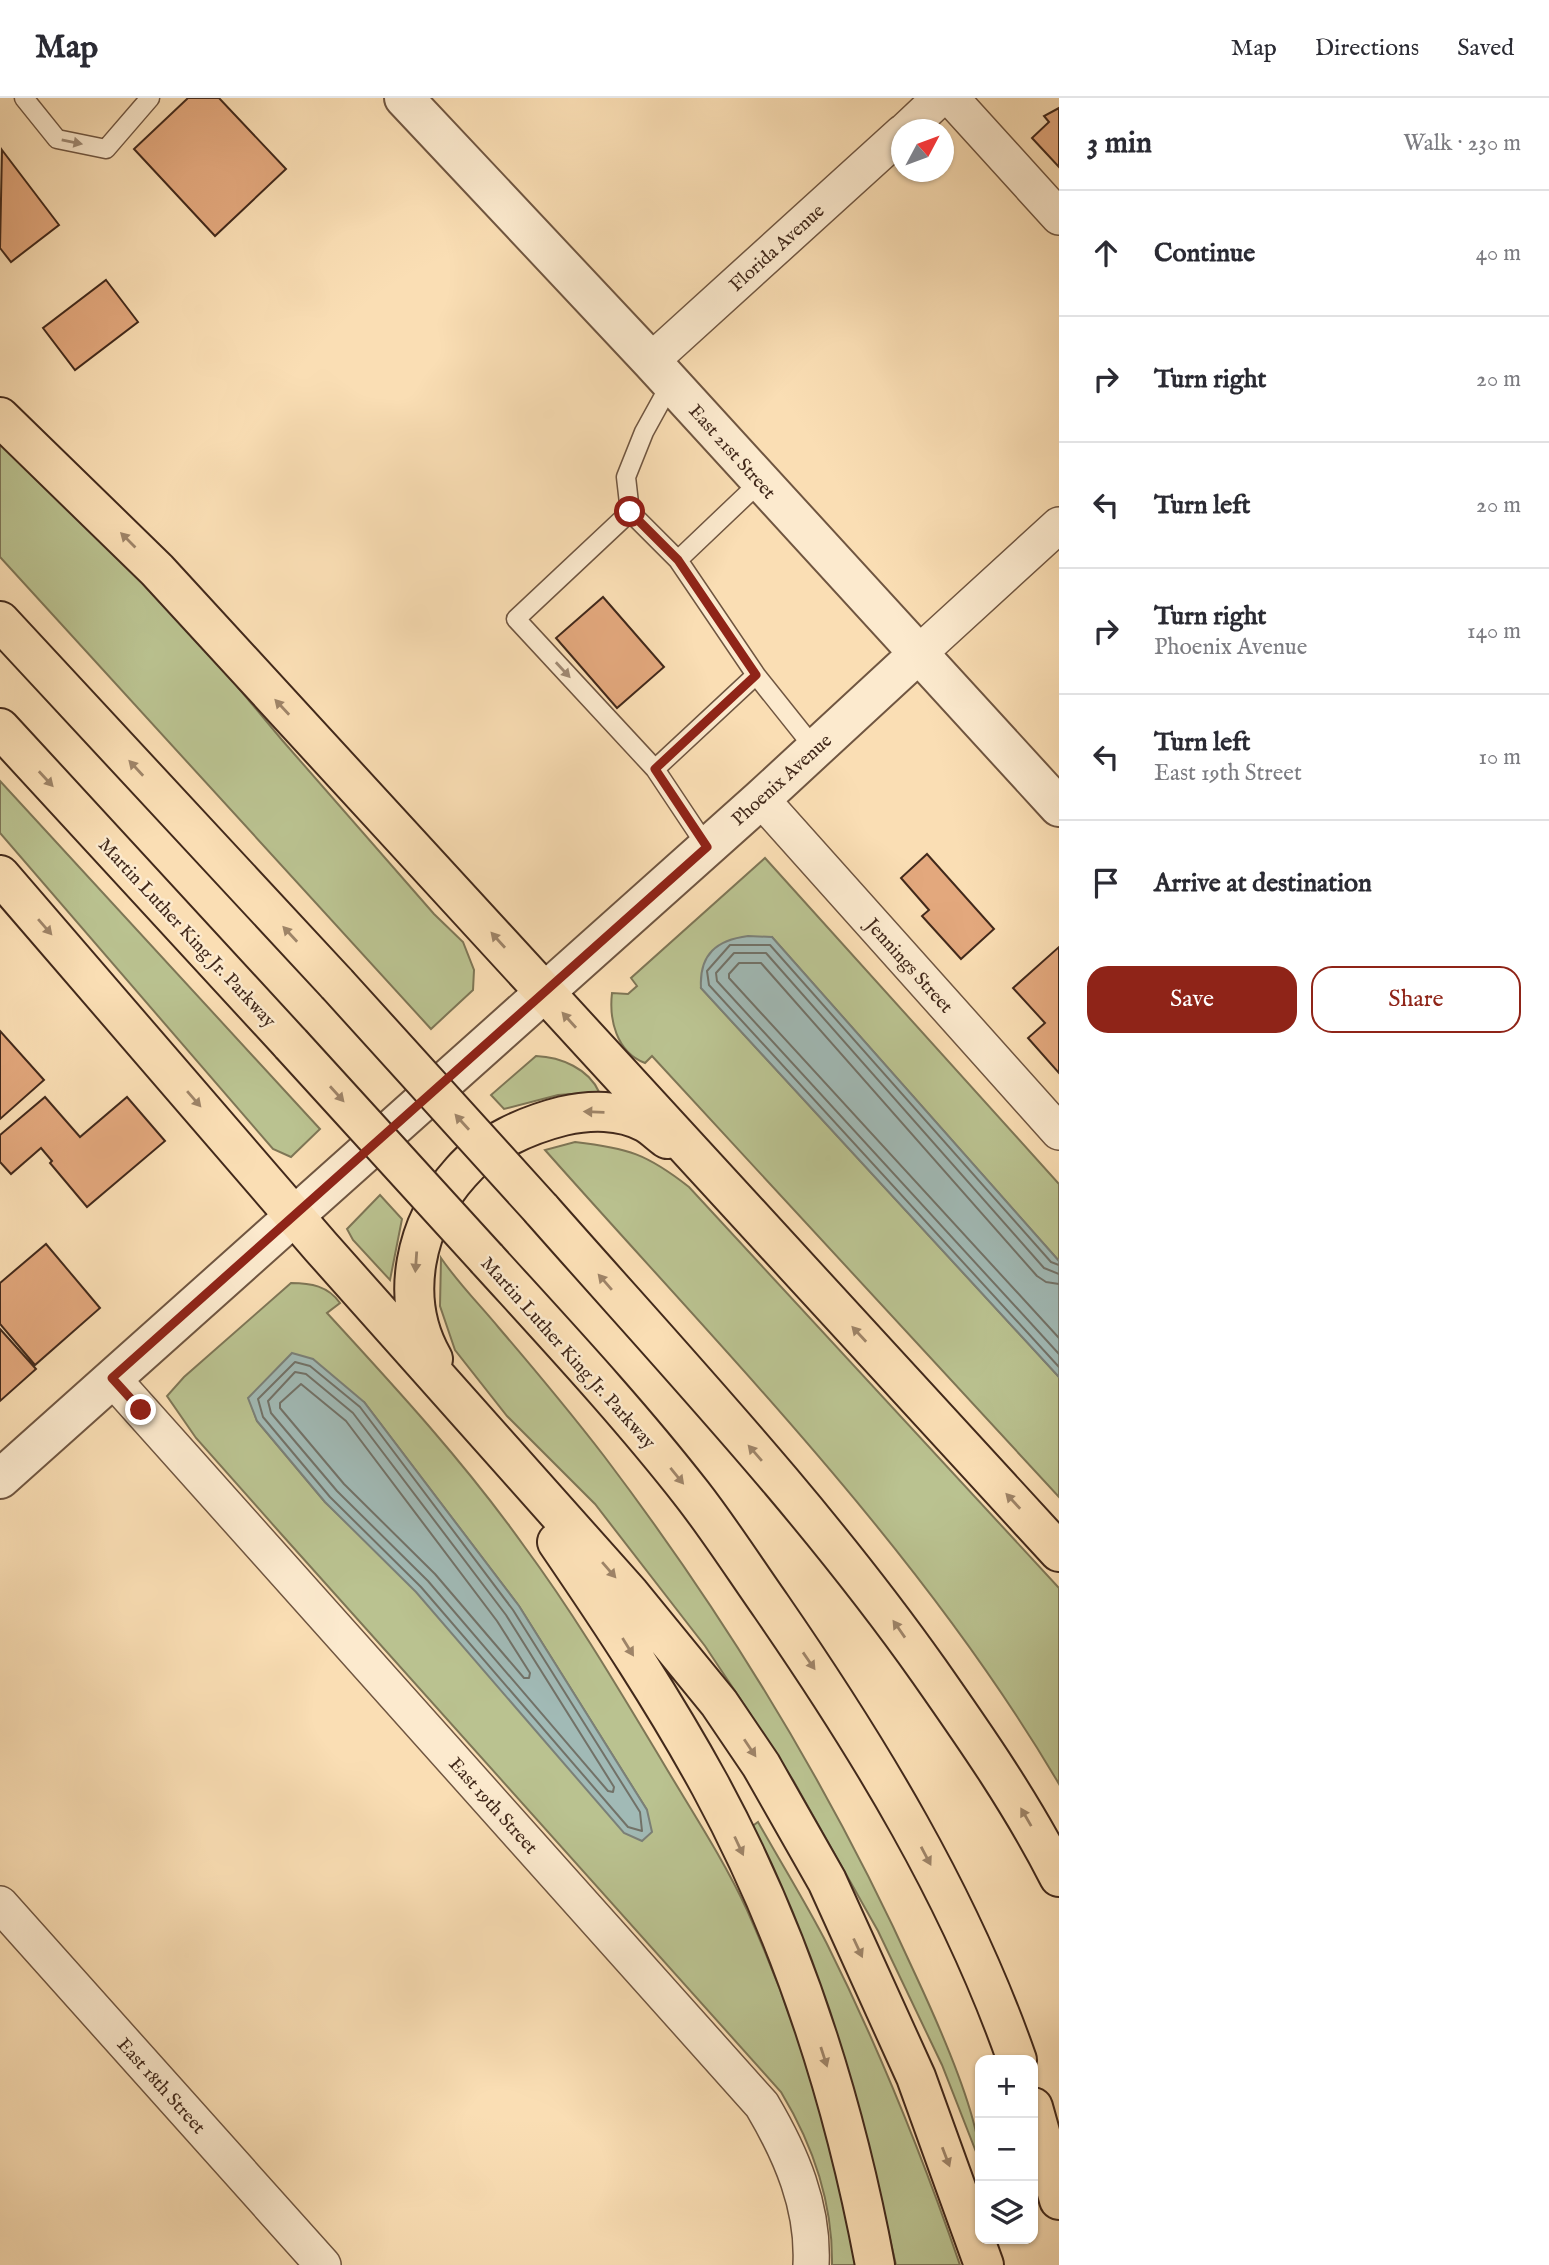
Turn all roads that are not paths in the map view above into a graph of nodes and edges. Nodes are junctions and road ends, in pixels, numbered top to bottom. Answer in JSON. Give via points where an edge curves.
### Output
{"nodes":[{"id":1,"x":24,"y":98,"type":"edge"},
{"id":2,"x":150,"y":98,"type":"edge"},
{"id":3,"x":404,"y":98,"type":"edge"},
{"id":4,"x":940,"y":98,"type":"edge"},
{"id":5,"x":951,"y":98,"type":"edge"},
{"id":6,"x":918,"y":119,"type":"edge"},
{"id":7,"x":891,"y":143,"type":"edge"},
{"id":8,"x":1059,"y":217,"type":"edge"},
{"id":9,"x":661,"y":372,"type":"junction"},
{"id":10,"x":0,"y":417,"type":"edge"},
{"id":11,"x":761,"y":481,"type":"junction"},
{"id":12,"x":630,"y":512,"type":"junction"},
{"id":13,"x":1059,"y":525,"type":"edge"},
{"id":14,"x":678,"y":560,"type":"junction"},
{"id":15,"x":0,"y":621,"type":"edge"},
{"id":16,"x":918,"y":654,"type":"junction"},
{"id":17,"x":756,"y":675,"type":"junction"},
{"id":18,"x":0,"y":728,"type":"edge"},
{"id":19,"x":815,"y":749,"type":"junction"},
{"id":20,"x":655,"y":769,"type":"junction"},
{"id":21,"x":761,"y":799,"type":"junction"},
{"id":22,"x":1059,"y":807,"type":"edge"},
{"id":23,"x":707,"y":847,"type":"junction"},
{"id":24,"x":0,"y":875,"type":"edge"},
{"id":25,"x":544,"y":991,"type":"junction"},
{"id":26,"x":1059,"y":1132,"type":"edge"},
{"id":27,"x":715,"y":1177,"type":"junction"},
{"id":28,"x":294,"y":1216,"type":"junction"},
{"id":29,"x":112,"y":1378,"type":"junction"},
{"id":30,"x":451,"y":1389,"type":"junction"},
{"id":31,"x":0,"y":1479,"type":"edge"},
{"id":32,"x":1059,"y":1552,"type":"edge"},
{"id":33,"x":1059,"y":1877,"type":"edge"},
{"id":34,"x":0,"y":1904,"type":"edge"},
{"id":35,"x":1015,"y":2055,"type":"edge"},
{"id":36,"x":1036,"y":2118,"type":"edge"},
{"id":37,"x":1059,"y":2200,"type":"edge"},
{"id":38,"x":323,"y":2265,"type":"edge"},
{"id":39,"x":811,"y":2265,"type":"edge"},
{"id":40,"x":875,"y":2265,"type":"edge"},
{"id":41,"x":984,"y":2265,"type":"edge"}],
"edges":[{"from":1,"to":2,"type":"lane","one_way":true,"via":[[57,139],[106,149]]},
{"from":3,"to":9,"type":"street","name":"East 21st Street"},
{"from":4,"to":6,"type":"street"},
{"from":5,"to":8,"type":"street"},
{"from":7,"to":9,"type":"street","name":"Florida Avenue"},
{"from":9,"to":11,"type":"street","name":"East 21st Street"},
{"from":9,"to":12,"type":"lane","via":[[626,477]]},
{"from":25,"to":10,"type":"highway","one_way":true,"via":[[157,570]]},
{"from":11,"to":14,"type":"lane"},
{"from":11,"to":16,"type":"street","name":"East 21st Street"},
{"from":12,"to":14,"type":"lane"},
{"from":12,"to":20,"type":"lane","one_way":true,"via":[[516,620]]},
{"from":13,"to":16,"type":"street","name":"Phoenix Avenue"},
{"from":14,"to":17,"type":"lane"},
{"from":33,"to":15,"type":"highway","one_way":true,"bridge":true,"via":[[972,1730],[850,1564],[541,1209]]},
{"from":16,"to":19,"type":"street","name":"Phoenix Avenue"},
{"from":16,"to":22,"type":"street","name":"East 21st Street"},
{"from":17,"to":19,"type":"lane"},
{"from":17,"to":20,"type":"lane"},
{"from":18,"to":35,"type":"highway","name":"Martin Luther King Jr. Parkway","one_way":true,"bridge":true,"via":[[604,1387],[693,1495],[821,1678],[886,1783],[978,1958]]},
{"from":19,"to":21,"type":"street","name":"Phoenix Avenue"},
{"from":20,"to":23,"type":"lane"},
{"from":21,"to":23,"type":"street","name":"Phoenix Avenue"},
{"from":21,"to":26,"type":"street","name":"Jennings Street"},
{"from":23,"to":25,"type":"street","name":"Phoenix Avenue"},
{"from":24,"to":28,"type":"highway","one_way":true},
{"from":27,"to":25,"type":"highway","one_way":true},
{"from":25,"to":28,"type":"street","name":"Phoenix Avenue"},
{"from":27,"to":30,"type":"highway","one_way":true,"via":[[646,1122],[584,1111],[539,1122],[505,1138],[461,1171],[416,1249],[414,1289],[421,1336]]},
{"from":32,"to":27,"type":"highway","one_way":true},
{"from":28,"to":29,"type":"street","name":"Phoenix Avenue"},
{"from":28,"to":30,"type":"highway"},
{"from":29,"to":31,"type":"street","name":"Phoenix Avenue"},
{"from":29,"to":39,"type":"street","name":"East 19th Street","via":[[762,2105],[794,2166],[810,2232]]},
{"from":30,"to":40,"type":"highway","one_way":true,"via":[[619,1632],[732,1831],[819,2040],[838,2101]]},
{"from":30,"to":41,"type":"highway","one_way":true,"via":[[679,1650],[761,1765],[827,1881],[884,2004]]},
{"from":34,"to":38,"type":"street","name":"East 18th Street"},
{"from":36,"to":37,"type":"highway"}]}
